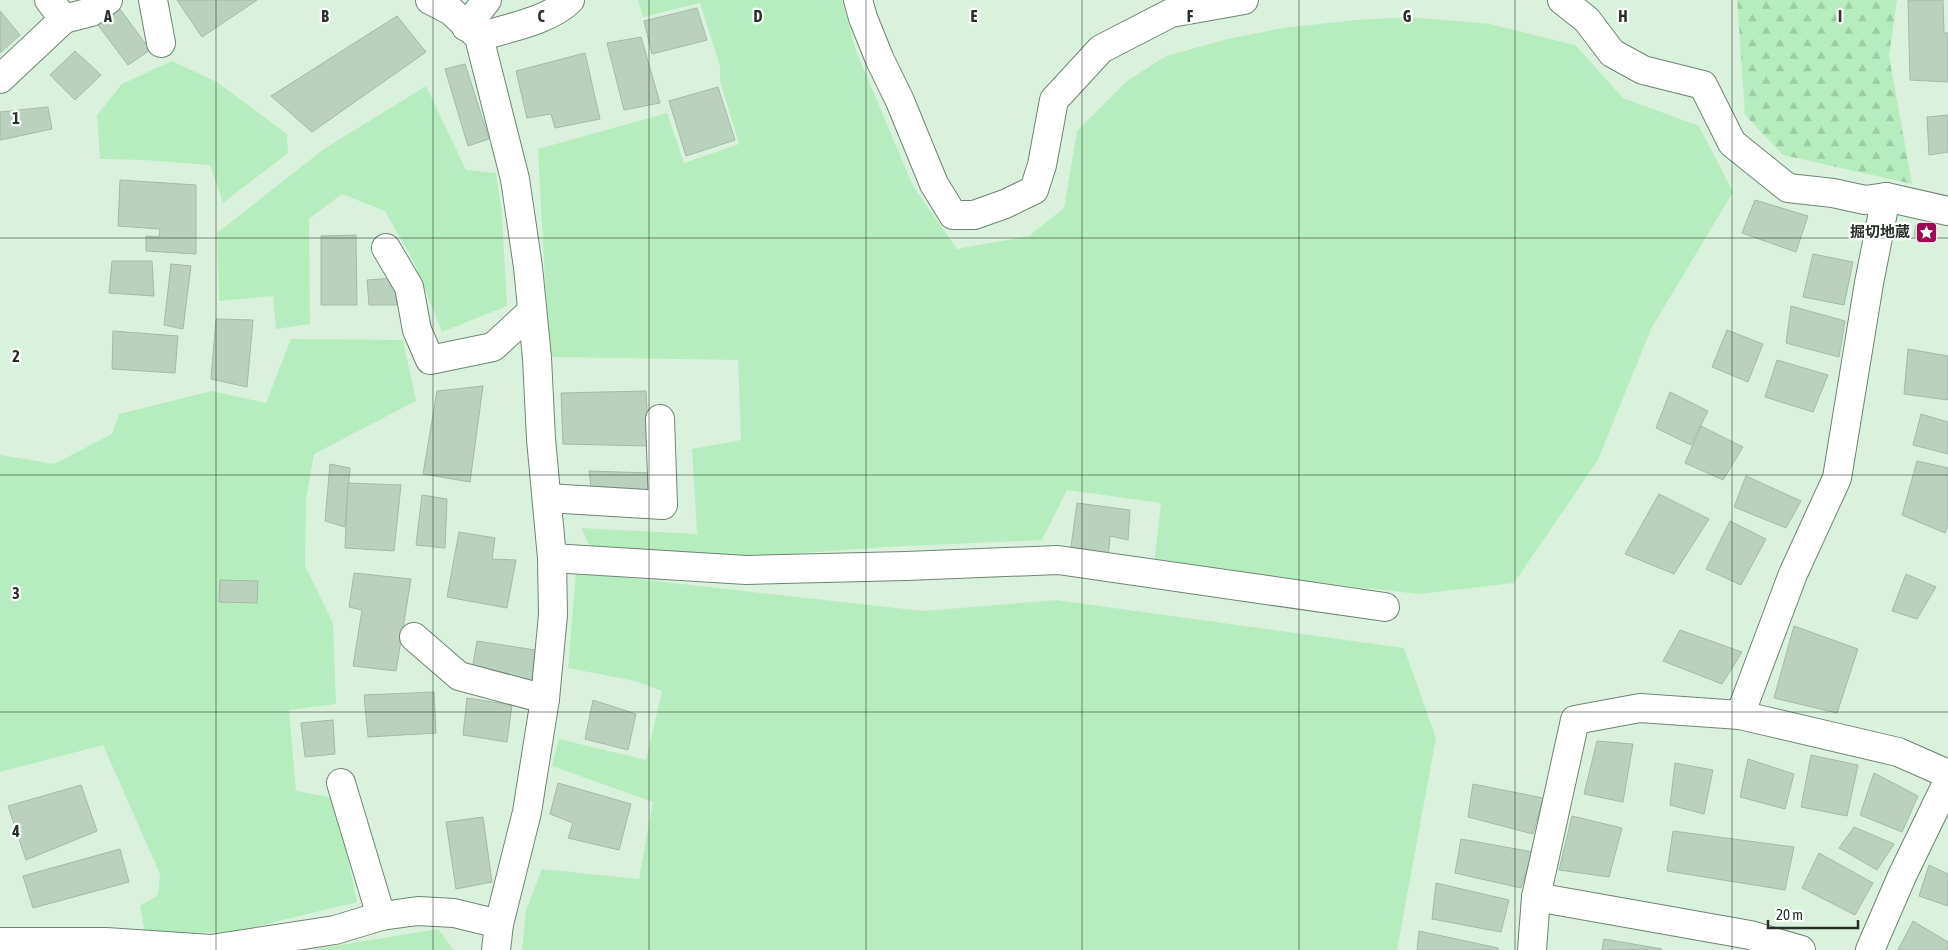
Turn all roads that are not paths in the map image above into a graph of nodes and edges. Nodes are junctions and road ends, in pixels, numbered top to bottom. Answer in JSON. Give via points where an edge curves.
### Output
{"nodes":[{"id":1,"x":108,"y":0,"type":"edge"},
{"id":2,"x":153,"y":0,"type":"edge"},
{"id":3,"x":430,"y":0,"type":"edge"},
{"id":4,"x":487,"y":0,"type":"edge"},
{"id":5,"x":570,"y":0,"type":"edge"},
{"id":6,"x":858,"y":0,"type":"edge"},
{"id":7,"x":1244,"y":0,"type":"edge"},
{"id":8,"x":1562,"y":0,"type":"edge"},
{"id":9,"x":56,"y":9,"type":"edge"},
{"id":10,"x":472,"y":32,"type":"junction"},
{"id":11,"x":162,"y":43,"type":"dead end"},
{"id":12,"x":0,"y":79,"type":"edge"},
{"id":13,"x":1886,"y":197,"type":"junction"},
{"id":14,"x":1948,"y":211,"type":"edge"},
{"id":15,"x":386,"y":248,"type":"dead end"},
{"id":16,"x":532,"y":311,"type":"junction"},
{"id":17,"x":660,"y":420,"type":"dead end"},
{"id":18,"x":546,"y":498,"type":"junction"},
{"id":19,"x":552,"y":558,"type":"junction"},
{"id":20,"x":1386,"y":608,"type":"dead end"},
{"id":21,"x":414,"y":637,"type":"dead end"},
{"id":22,"x":545,"y":699,"type":"junction"},
{"id":23,"x":1740,"y":715,"type":"junction"},
{"id":24,"x":1948,"y":774,"type":"edge"},
{"id":25,"x":1948,"y":781,"type":"edge"},
{"id":26,"x":341,"y":783,"type":"dead end"},
{"id":27,"x":1536,"y":897,"type":"junction"},
{"id":28,"x":381,"y":916,"type":"junction"},
{"id":29,"x":498,"y":937,"type":"edge"},
{"id":30,"x":0,"y":942,"type":"edge"},
{"id":31,"x":1532,"y":950,"type":"edge"},
{"id":32,"x":1801,"y":950,"type":"edge"},
{"id":33,"x":1870,"y":950,"type":"edge"}],
"edges":[{"from":1,"to":9,"type":"street","via":[[91,12]]},
{"from":2,"to":11,"type":"street"},
{"from":3,"to":10,"type":"street","via":[[451,11]]},
{"from":4,"to":10,"type":"street"},
{"from":5,"to":10,"type":"street","via":[[542,18]]},
{"from":6,"to":7,"type":"street","via":[[880,60],[934,184],[953,214],[974,215],[1034,190],[1054,100],[1100,49],[1171,13]]},
{"from":8,"to":13,"type":"street","via":[[1588,20],[1612,53],[1644,70],[1703,85],[1732,143],[1788,188],[1865,200]]},
{"from":9,"to":12,"type":"street"},
{"from":10,"to":16,"type":"street","via":[[515,179]]},
{"from":13,"to":14,"type":"street"},
{"from":13,"to":23,"type":"street","via":[[1837,478],[1793,574]]},
{"from":15,"to":16,"type":"street","via":[[409,287],[417,330],[430,360],[493,347]]},
{"from":16,"to":18,"type":"street"},
{"from":17,"to":18,"type":"street","via":[[663,505]]},
{"from":18,"to":19,"type":"street"},
{"from":19,"to":20,"type":"street","via":[[746,570],[1058,560]]},
{"from":19,"to":22,"type":"street","via":[[553,615]]},
{"from":21,"to":22,"type":"street","via":[[460,676]]},
{"from":22,"to":29,"type":"street","via":[[527,812]]},
{"from":23,"to":24,"type":"street","via":[[1898,752]]},
{"from":23,"to":27,"type":"street","via":[[1640,708],[1575,720]]},
{"from":25,"to":33,"type":"street"},
{"from":26,"to":28,"type":"street"},
{"from":27,"to":31,"type":"street"},
{"from":27,"to":32,"type":"street","via":[[1750,935]]},
{"from":28,"to":29,"type":"street","via":[[418,911],[454,913]]},
{"from":28,"to":30,"type":"street","via":[[334,930],[211,949],[106,942]]}]}
